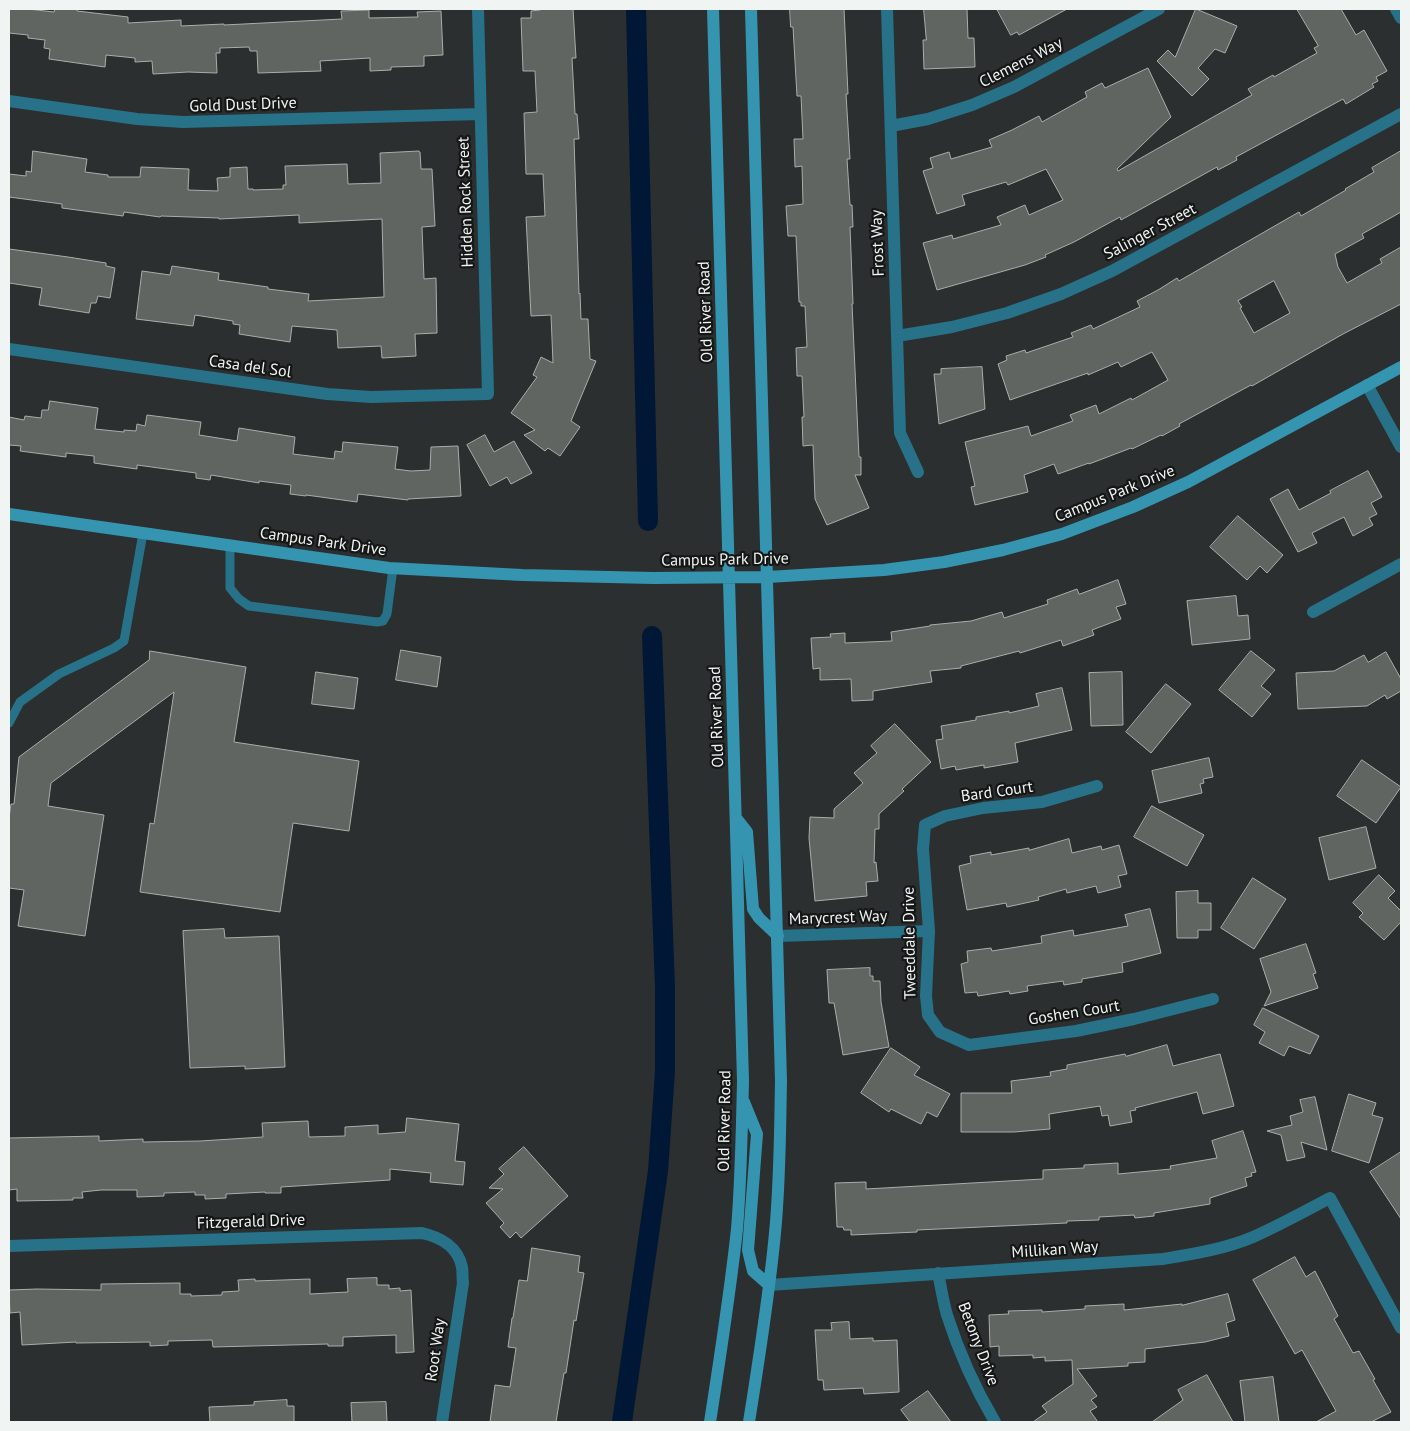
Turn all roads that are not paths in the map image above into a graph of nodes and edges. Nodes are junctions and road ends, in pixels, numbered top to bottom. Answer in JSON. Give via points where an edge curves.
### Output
{"nodes":[{"id":1,"x":478,"y":9,"type":"edge"},
{"id":2,"x":713,"y":9,"type":"edge"},
{"id":3,"x":751,"y":9,"type":"edge"},
{"id":4,"x":887,"y":9,"type":"edge"},
{"id":5,"x":1158,"y":9,"type":"edge"},
{"id":6,"x":1396,"y":9,"type":"edge"},
{"id":7,"x":1401,"y":18,"type":"edge"},
{"id":8,"x":9,"y":101,"type":"edge"},
{"id":9,"x":480,"y":114,"type":"junction"},
{"id":10,"x":1401,"y":114,"type":"edge"},
{"id":11,"x":890,"y":126,"type":"junction"},
{"id":12,"x":897,"y":336,"type":"junction"},
{"id":13,"x":9,"y":349,"type":"edge"},
{"id":14,"x":1401,"y":366,"type":"edge"},
{"id":15,"x":1367,"y":385,"type":"junction"},
{"id":16,"x":488,"y":394,"type":"joint"},
{"id":17,"x":1401,"y":447,"type":"edge"},
{"id":18,"x":918,"y":472,"type":"dead end"},
{"id":19,"x":9,"y":514,"type":"edge"},
{"id":20,"x":143,"y":533,"type":"junction"},
{"id":21,"x":230,"y":545,"type":"junction"},
{"id":22,"x":1401,"y":564,"type":"edge"},
{"id":23,"x":393,"y":568,"type":"junction"},
{"id":24,"x":768,"y":577,"type":"junction"},
{"id":25,"x":729,"y":578,"type":"junction"},
{"id":26,"x":1313,"y":612,"type":"dead end"},
{"id":27,"x":9,"y":722,"type":"edge"},
{"id":28,"x":1097,"y":786,"type":"dead end"},
{"id":29,"x":736,"y":818,"type":"junction"},
{"id":30,"x":923,"y":850,"type":"joint"},
{"id":31,"x":929,"y":931,"type":"junction"},
{"id":32,"x":778,"y":936,"type":"junction"},
{"id":33,"x":1214,"y":999,"type":"dead end"},
{"id":34,"x":940,"y":1032,"type":"joint"},
{"id":35,"x":742,"y":1097,"type":"junction"},
{"id":36,"x":9,"y":1246,"type":"edge"},
{"id":37,"x":938,"y":1273,"type":"junction"},
{"id":38,"x":463,"y":1283,"type":"joint"},
{"id":39,"x":769,"y":1285,"type":"junction"},
{"id":40,"x":1401,"y":1328,"type":"edge"},
{"id":41,"x":442,"y":1422,"type":"edge"},
{"id":42,"x":710,"y":1422,"type":"edge"},
{"id":43,"x":750,"y":1422,"type":"edge"},
{"id":44,"x":995,"y":1422,"type":"edge"}],
"edges":[{"from":1,"to":9,"type":"street","name":"Hidden Rock Street"},
{"from":2,"to":25,"type":"main road","name":"Old River Road"},
{"from":3,"to":24,"type":"main road"},
{"from":4,"to":11,"type":"street","name":"Frost Way"},
{"from":5,"to":11,"type":"street","name":"Clemens Way","via":[[1014,87],[928,119]]},
{"from":6,"to":7,"type":"street"},
{"from":8,"to":9,"type":"street","name":"Gold Dust Drive","via":[[182,122]]},
{"from":9,"to":16,"type":"street","name":"Hidden Rock Street"},
{"from":10,"to":12,"type":"street","name":"Salinger Street","via":[[1112,271],[1069,291],[1007,313]]},
{"from":11,"to":12,"type":"street","name":"Frost Way"},
{"from":12,"to":18,"type":"street","name":"Frost Way","via":[[900,433]]},
{"from":13,"to":16,"type":"street","name":"Casa del Sol","via":[[327,394],[371,397]]},
{"from":14,"to":15,"type":"main road","name":"Campus Park Drive"},
{"from":15,"to":17,"type":"street"},
{"from":15,"to":24,"type":"main road","name":"Campus Park Drive","via":[[1188,482],[1133,508],[1062,534],[944,562],[884,570]]},
{"from":19,"to":20,"type":"main road","name":"Campus Park Drive"},
{"from":20,"to":21,"type":"main road","name":"Campus Park Drive"},
{"from":20,"to":27,"type":"lane","via":[[124,640],[59,674],[20,702]]},
{"from":21,"to":23,"type":"main road","name":"Campus Park Drive"},
{"from":21,"to":23,"type":"lane","via":[[230,588],[249,606],[383,621],[387,614]]},
{"from":22,"to":26,"type":"street"},
{"from":23,"to":25,"type":"main road","name":"Campus Park Drive","via":[[522,575]]},
{"from":24,"to":25,"type":"main road","name":"Campus Park Drive"},
{"from":24,"to":32,"type":"main road"},
{"from":25,"to":29,"type":"main road","name":"Old River Road"},
{"from":28,"to":30,"type":"street","name":"Bard Court","via":[[1042,802],[945,816],[925,825]]},
{"from":29,"to":32,"type":"main road","via":[[746,832],[753,909]]},
{"from":29,"to":35,"type":"main road","name":"Old River Road"},
{"from":30,"to":31,"type":"street","name":"Tweeddale Drive"},
{"from":31,"to":32,"type":"street","name":"Marycrest Way"},
{"from":31,"to":34,"type":"street","name":"Tweeddale Drive","via":[[926,996],[928,1014]]},
{"from":32,"to":39,"type":"main road","via":[[781,1081],[778,1181]]},
{"from":33,"to":34,"type":"street","name":"Goshen Court","via":[[1076,1031],[979,1044],[969,1045]]},
{"from":35,"to":39,"type":"main road","via":[[757,1134],[748,1250],[752,1271]]},
{"from":35,"to":42,"type":"main road","name":"Old River Road","via":[[737,1228]]},
{"from":36,"to":38,"type":"street","name":"Fitzgerald Drive","via":[[422,1233],[436,1236],[456,1253],[462,1266]]},
{"from":37,"to":39,"type":"street","name":"Millikan Way"},
{"from":37,"to":40,"type":"street","name":"Millikan Way","via":[[1163,1259],[1200,1253],[1252,1237],[1330,1198]]},
{"from":37,"to":44,"type":"street","name":"Betony Drive","via":[[947,1314],[962,1356]]},
{"from":38,"to":41,"type":"street","name":"Root Way"},
{"from":39,"to":43,"type":"main road"}]}
